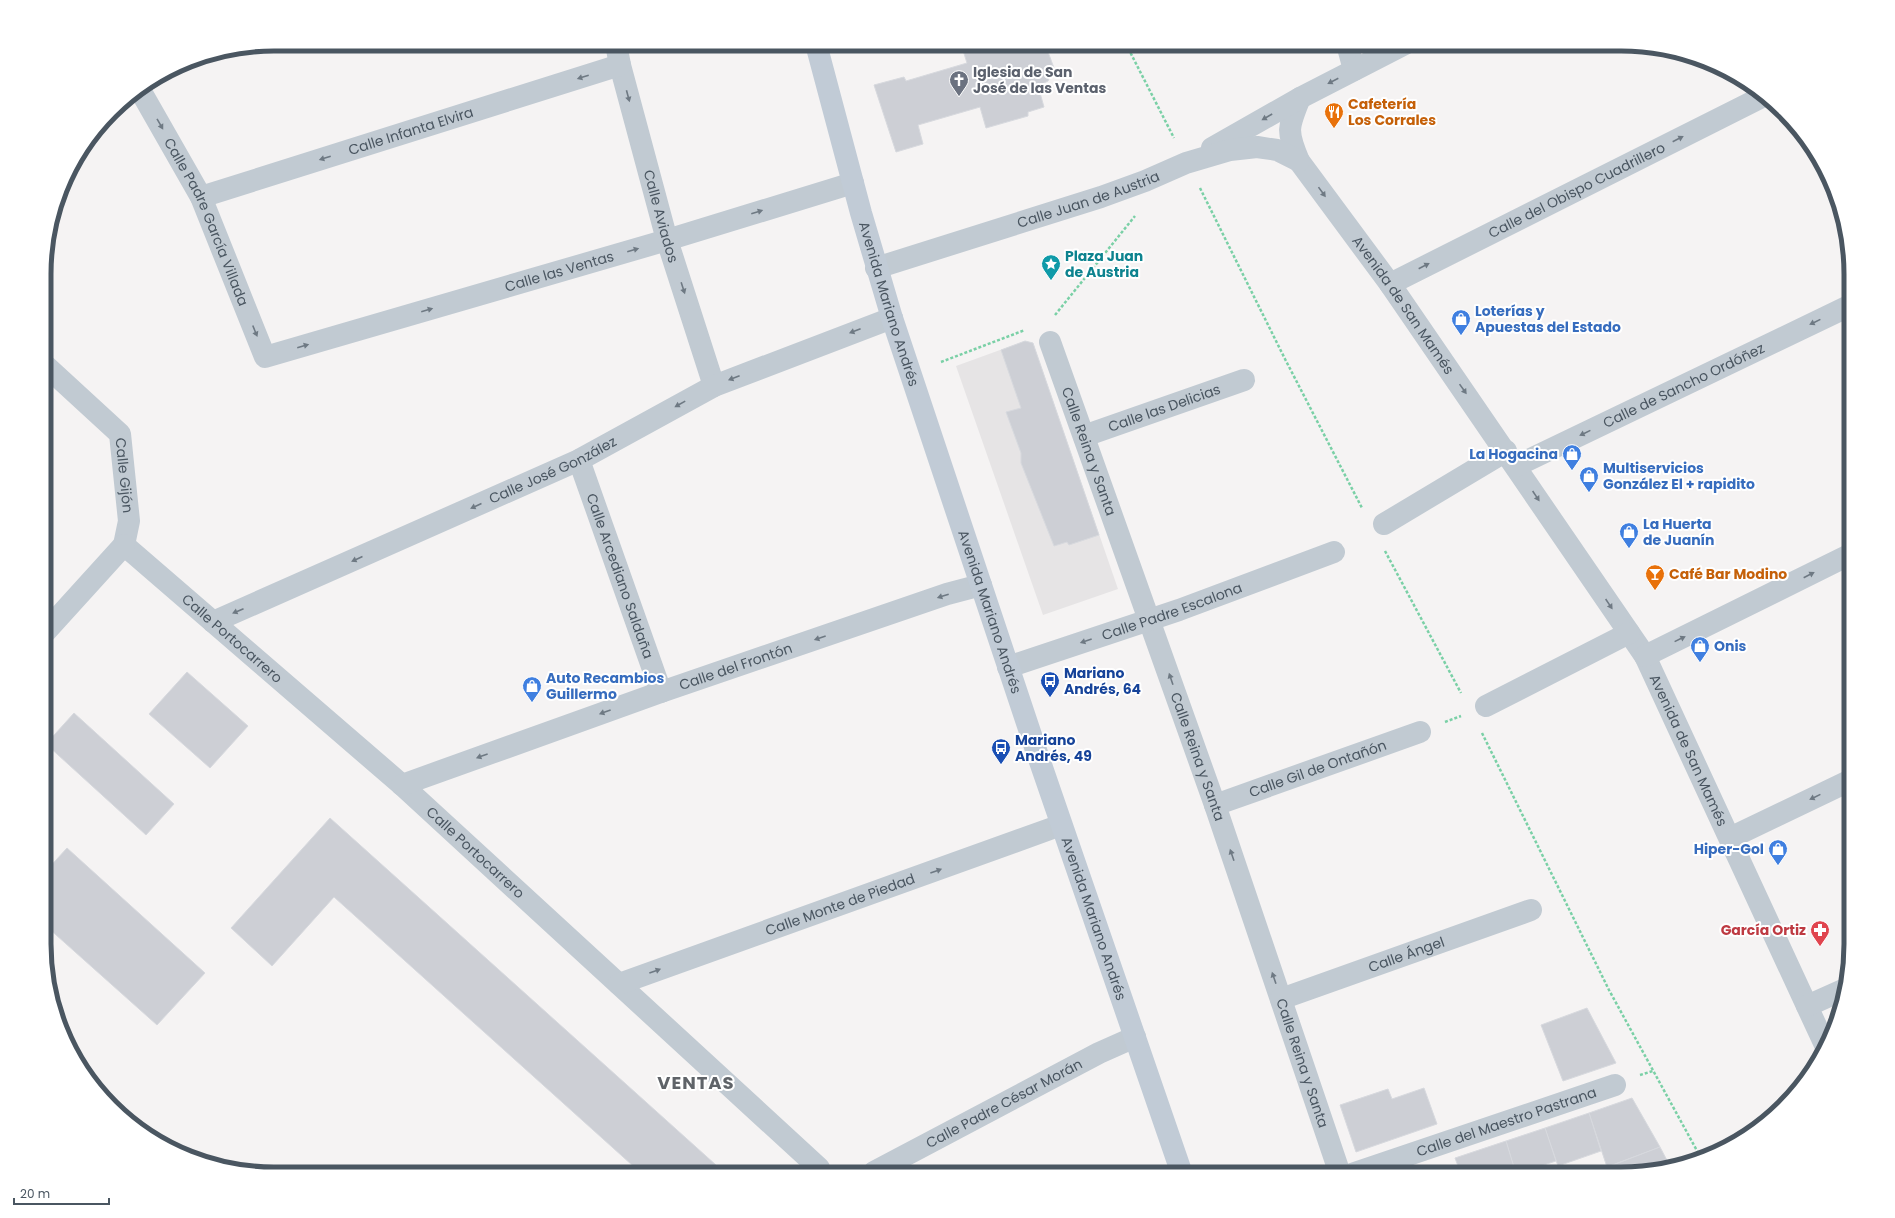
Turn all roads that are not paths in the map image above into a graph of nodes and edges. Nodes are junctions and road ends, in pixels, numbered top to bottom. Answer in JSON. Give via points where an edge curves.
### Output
{"nodes":[{"id":1,"x":617,"y":51,"type":"edge"},
{"id":2,"x":818,"y":51,"type":"edge"},
{"id":3,"x":1349,"y":51,"type":"edge"},
{"id":4,"x":1391,"y":51,"type":"edge"},
{"id":5,"x":620,"y":65,"type":"junction"},
{"id":6,"x":1354,"y":70,"type":"junction"},
{"id":7,"x":142,"y":94,"type":"edge"},
{"id":8,"x":1300,"y":98,"type":"junction"},
{"id":9,"x":1759,"y":99,"type":"edge"},
{"id":10,"x":1299,"y":161,"type":"junction"},
{"id":11,"x":1186,"y":163,"type":"junction"},
{"id":12,"x":853,"y":183,"type":"junction"},
{"id":13,"x":201,"y":197,"type":"junction"},
{"id":14,"x":667,"y":240,"type":"junction"},
{"id":15,"x":876,"y":268,"type":"junction"},
{"id":16,"x":1390,"y":284,"type":"junction"},
{"id":17,"x":1844,"y":308,"type":"edge"},
{"id":18,"x":892,"y":318,"type":"junction"},
{"id":19,"x":1050,"y":342,"type":"dead end"},
{"id":20,"x":265,"y":357,"type":"joint"},
{"id":21,"x":51,"y":371,"type":"edge"},
{"id":22,"x":1244,"y":380,"type":"dead end"},
{"id":23,"x":714,"y":386,"type":"junction"},
{"id":24,"x":1084,"y":436,"type":"junction"},
{"id":25,"x":1511,"y":459,"type":"junction"},
{"id":26,"x":579,"y":460,"type":"junction"},
{"id":27,"x":1384,"y":524,"type":"dead end"},
{"id":28,"x":124,"y":545,"type":"junction"},
{"id":29,"x":1334,"y":552,"type":"dead end"},
{"id":30,"x":1844,"y":557,"type":"edge"},
{"id":31,"x":980,"y":585,"type":"junction"},
{"id":32,"x":1150,"y":620,"type":"junction"},
{"id":33,"x":213,"y":622,"type":"junction"},
{"id":34,"x":51,"y":625,"type":"edge"},
{"id":35,"x":1629,"y":632,"type":"junction"},
{"id":36,"x":1645,"y":656,"type":"junction"},
{"id":37,"x":1008,"y":667,"type":"junction"},
{"id":38,"x":661,"y":692,"type":"junction"},
{"id":39,"x":1479,"y":709,"type":"road end"},
{"id":40,"x":1420,"y":732,"type":"road end"},
{"id":41,"x":1844,"y":783,"type":"edge"},
{"id":42,"x":402,"y":785,"type":"junction"},
{"id":43,"x":1215,"y":805,"type":"junction"},
{"id":44,"x":1061,"y":825,"type":"junction"},
{"id":45,"x":1730,"y":838,"type":"junction"},
{"id":46,"x":1531,"y":910,"type":"dead end"},
{"id":47,"x":618,"y":984,"type":"junction"},
{"id":48,"x":1839,"y":991,"type":"edge"},
{"id":49,"x":1281,"y":999,"type":"junction"},
{"id":50,"x":1807,"y":1006,"type":"junction"},
{"id":51,"x":1135,"y":1037,"type":"junction"},
{"id":52,"x":1822,"y":1040,"type":"edge"},
{"id":53,"x":1615,"y":1085,"type":"dead end"},
{"id":54,"x":818,"y":1167,"type":"edge"},
{"id":55,"x":883,"y":1167,"type":"edge"},
{"id":56,"x":1180,"y":1167,"type":"edge"},
{"id":57,"x":1338,"y":1167,"type":"edge"},
{"id":58,"x":1373,"y":1167,"type":"edge"}],
"edges":[{"from":1,"to":5,"type":"street","name":"Calle Aviados"},
{"from":2,"to":12,"type":"main road","name":"Avenida Mariano Andrés"},
{"from":3,"to":6,"type":"street"},
{"from":4,"to":6,"type":"street"},
{"from":5,"to":13,"type":"street","name":"Calle Infanta Elvira","one_way":true},
{"from":5,"to":14,"type":"street","name":"Calle Aviados","one_way":true},
{"from":6,"to":8,"type":"street","one_way":true},
{"from":7,"to":13,"type":"street","name":"Calle Padre García Villada","one_way":true},
{"from":8,"to":10,"type":"street","via":[[1291,120],[1290,139]]},
{"from":8,"to":11,"type":"street","one_way":true},
{"from":16,"to":9,"type":"street","name":"Calle del Obispo Cuadrillero","one_way":true},
{"from":10,"to":11,"type":"street","name":"Calle Juan de Austria","via":[[1276,150],[1256,146],[1230,150]]},
{"from":10,"to":16,"type":"street","name":"Avenida de San Mamés","one_way":true},
{"from":11,"to":15,"type":"street","name":"Calle Juan de Austria","via":[[1101,197]]},
{"from":14,"to":12,"type":"street","name":"Calle las Ventas","one_way":true},
{"from":12,"to":15,"type":"main road","name":"Avenida Mariano Andrés"},
{"from":13,"to":20,"type":"street","name":"Calle Padre García Villada","one_way":true},
{"from":20,"to":14,"type":"street","name":"Calle las Ventas","one_way":true},
{"from":14,"to":23,"type":"street","name":"Calle Aviados","one_way":true},
{"from":15,"to":18,"type":"main road","name":"Avenida Mariano Andrés"},
{"from":16,"to":25,"type":"street","name":"Avenida de San Mamés","one_way":true},
{"from":17,"to":25,"type":"street","name":"Calle de Sancho Ordóñez","one_way":true},
{"from":18,"to":23,"type":"street","name":"Calle José González","one_way":true},
{"from":18,"to":31,"type":"main road","name":"Avenida Mariano Andrés"},
{"from":19,"to":24,"type":"street","name":"Calle Reina y Santa"},
{"from":21,"to":28,"type":"street","name":"Calle Gijón","via":[[120,434],[129,521]]},
{"from":22,"to":24,"type":"street","name":"Calle las Delicias"},
{"from":23,"to":26,"type":"street","name":"Calle José González","one_way":true},
{"from":24,"to":32,"type":"street","name":"Calle Reina y Santa"},
{"from":25,"to":27,"type":"street"},
{"from":25,"to":35,"type":"street","name":"Avenida de San Mamés","one_way":true},
{"from":26,"to":33,"type":"street","name":"Calle José González","one_way":true},
{"from":26,"to":38,"type":"street","name":"Calle Arcediano Saldaña"},
{"from":28,"to":33,"type":"street","name":"Calle Portocarrero"},
{"from":28,"to":34,"type":"street"},
{"from":29,"to":32,"type":"street","name":"Calle Padre Escalona"},
{"from":36,"to":30,"type":"street","one_way":true},
{"from":31,"to":37,"type":"main road","name":"Avenida Mariano Andrés"},
{"from":31,"to":38,"type":"street","name":"Calle del Frontón","one_way":true},
{"from":32,"to":37,"type":"street","name":"Calle Padre Escalona","one_way":true},
{"from":43,"to":32,"type":"street","name":"Calle Reina y Santa","one_way":true},
{"from":33,"to":42,"type":"street","name":"Calle Portocarrero"},
{"from":35,"to":36,"type":"street","name":"Avenida de San Mamés"},
{"from":35,"to":39,"type":"street"},
{"from":36,"to":45,"type":"street","name":"Avenida de San Mamés"},
{"from":37,"to":44,"type":"main road","name":"Avenida Mariano Andrés"},
{"from":38,"to":42,"type":"street","name":"Calle del Frontón","one_way":true},
{"from":40,"to":43,"type":"street","name":"Calle Gil de Ontañón"},
{"from":41,"to":45,"type":"street","one_way":true},
{"from":42,"to":47,"type":"street","name":"Calle Portocarrero"},
{"from":49,"to":43,"type":"street","name":"Calle Reina y Santa","one_way":true},
{"from":47,"to":44,"type":"street","name":"Calle Monte de Piedad","one_way":true},
{"from":44,"to":51,"type":"main road","name":"Avenida Mariano Andrés"},
{"from":45,"to":50,"type":"street","name":"Avenida de San Mamés"},
{"from":46,"to":49,"type":"street","name":"Calle Ángel"},
{"from":47,"to":54,"type":"street","name":"Calle Portocarrero"},
{"from":48,"to":50,"type":"street"},
{"from":49,"to":57,"type":"street","name":"Calle Reina y Santa"},
{"from":50,"to":52,"type":"street","name":"Avenida de San Mamés"},
{"from":51,"to":55,"type":"street","name":"Calle Padre César Morán","via":[[1099,1053]]},
{"from":51,"to":56,"type":"main road","name":"Avenida Mariano Andrés"},
{"from":53,"to":58,"type":"street","name":"Calle del Maestro Pastrana"}]}
